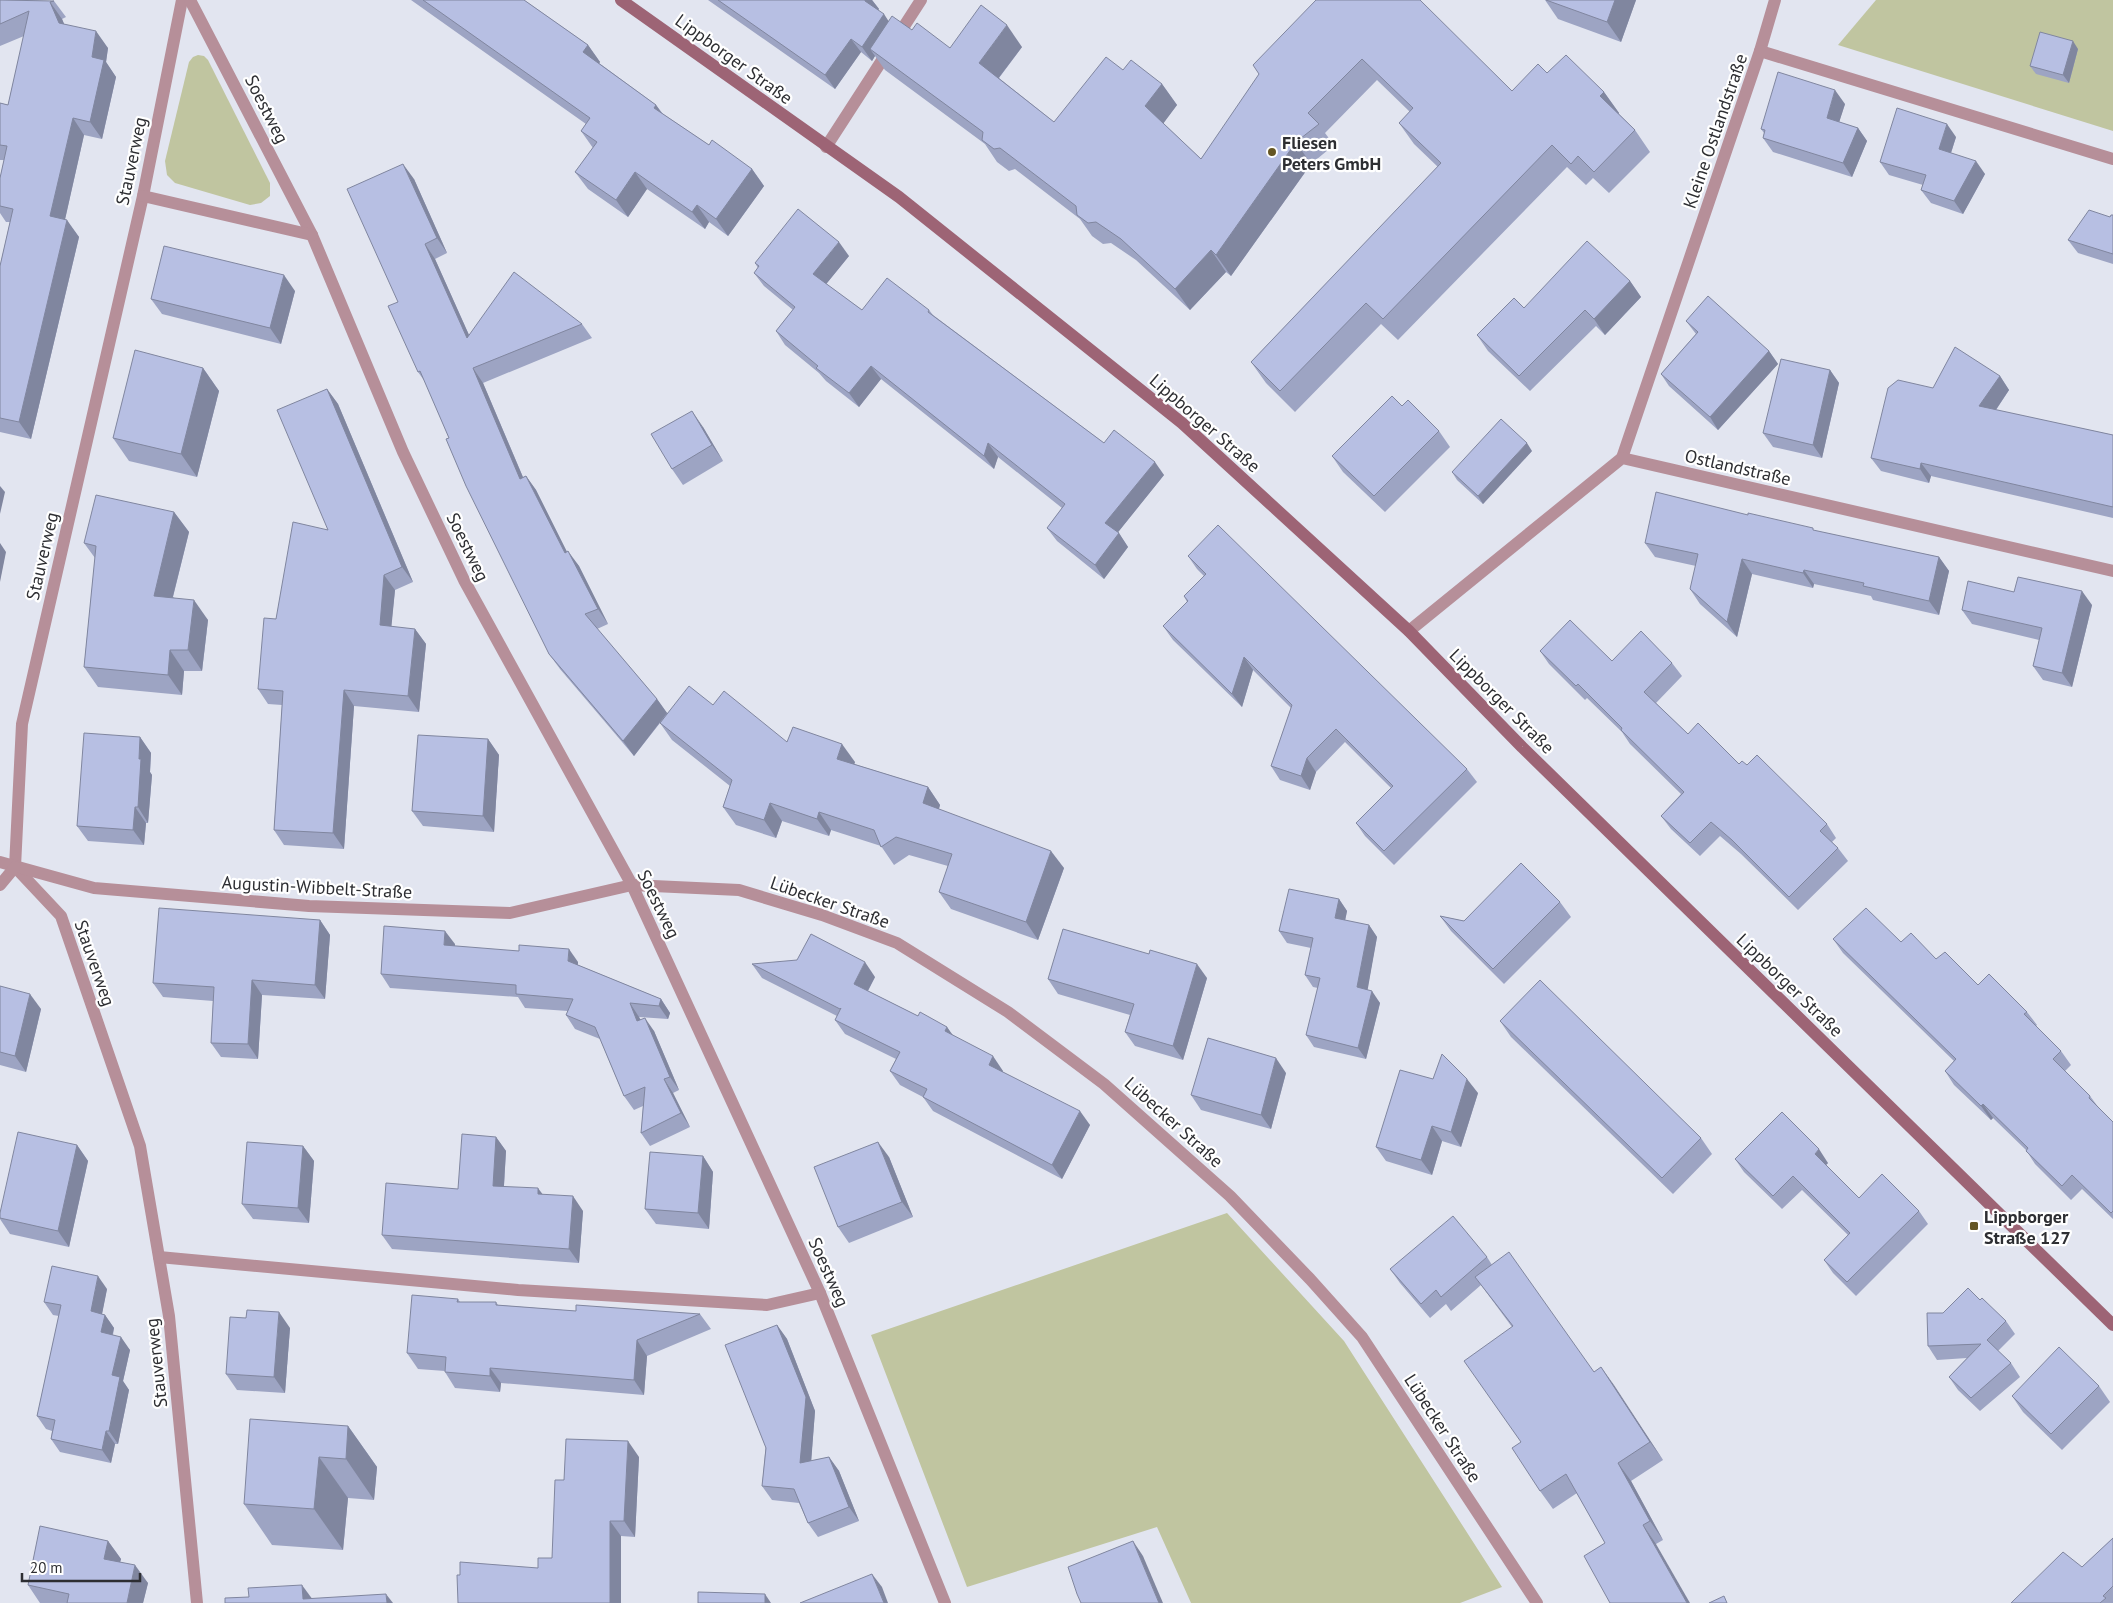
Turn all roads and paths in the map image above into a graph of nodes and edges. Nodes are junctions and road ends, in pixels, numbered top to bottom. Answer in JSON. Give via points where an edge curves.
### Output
{"nodes":[{"id":1,"x":182,"y":0,"type":"edge"},
{"id":2,"x":190,"y":0,"type":"edge"},
{"id":3,"x":622,"y":0,"type":"edge"},
{"id":4,"x":920,"y":0,"type":"edge"},
{"id":5,"x":1775,"y":0,"type":"edge"},
{"id":6,"x":1760,"y":51,"type":"junction"},
{"id":7,"x":826,"y":147,"type":"junction"},
{"id":8,"x":2113,"y":159,"type":"edge"},
{"id":9,"x":143,"y":196,"type":"junction"},
{"id":10,"x":312,"y":235,"type":"junction"},
{"id":11,"x":1622,"y":458,"type":"junction"},
{"id":12,"x":2113,"y":571,"type":"edge"},
{"id":13,"x":1409,"y":631,"type":"junction"},
{"id":14,"x":0,"y":862,"type":"edge"},
{"id":15,"x":15,"y":867,"type":"junction"},
{"id":16,"x":632,"y":884,"type":"junction"},
{"id":17,"x":0,"y":885,"type":"edge"},
{"id":18,"x":159,"y":1257,"type":"junction"},
{"id":19,"x":820,"y":1293,"type":"junction"},
{"id":20,"x":2113,"y":1325,"type":"edge"},
{"id":21,"x":197,"y":1603,"type":"edge"},
{"id":22,"x":946,"y":1603,"type":"edge"},
{"id":23,"x":1537,"y":1603,"type":"edge"}],
"edges":[{"from":1,"to":9,"type":"street","name":"Stauverweg"},
{"from":2,"to":10,"type":"street","name":"Soestweg"},
{"from":3,"to":7,"type":"main road","name":"Lippborger Straße"},
{"from":4,"to":7,"type":"street"},
{"from":5,"to":6,"type":"street"},
{"from":6,"to":8,"type":"street","name":"Kleine Ostlandstraße"},
{"from":6,"to":11,"type":"street","name":"Kleine Ostlandstraße"},
{"from":7,"to":13,"type":"main road","name":"Lippborger Straße","via":[[899,198],[1182,423]]},
{"from":9,"to":10,"type":"street"},
{"from":9,"to":15,"type":"street","name":"Stauverweg","via":[[22,724]]},
{"from":10,"to":16,"type":"street","name":"Soestweg","via":[[403,452],[464,580]]},
{"from":11,"to":12,"type":"street","name":"Ostlandstraße"},
{"from":11,"to":13,"type":"street"},
{"from":13,"to":20,"type":"main road","name":"Lippborger Straße","via":[[1522,747]]},
{"from":14,"to":15,"type":"street","name":"Augustin-Wibbelt-Straße"},
{"from":15,"to":16,"type":"street","name":"Augustin-Wibbelt-Straße","via":[[94,888],[309,906],[510,913]]},
{"from":15,"to":17,"type":"street"},
{"from":15,"to":18,"type":"street","name":"Stauverweg","via":[[61,916],[140,1146]]},
{"from":16,"to":19,"type":"street","name":"Soestweg"},
{"from":16,"to":23,"type":"street","name":"Lübecker Straße","via":[[739,890],[822,915],[896,943],[1008,1012],[1104,1084],[1230,1196],[1362,1337]]},
{"from":18,"to":19,"type":"street","via":[[518,1290],[767,1305]]},
{"from":18,"to":21,"type":"street","name":"Stauverweg","via":[[169,1316]]},
{"from":19,"to":22,"type":"street","name":"Soestweg"}]}
